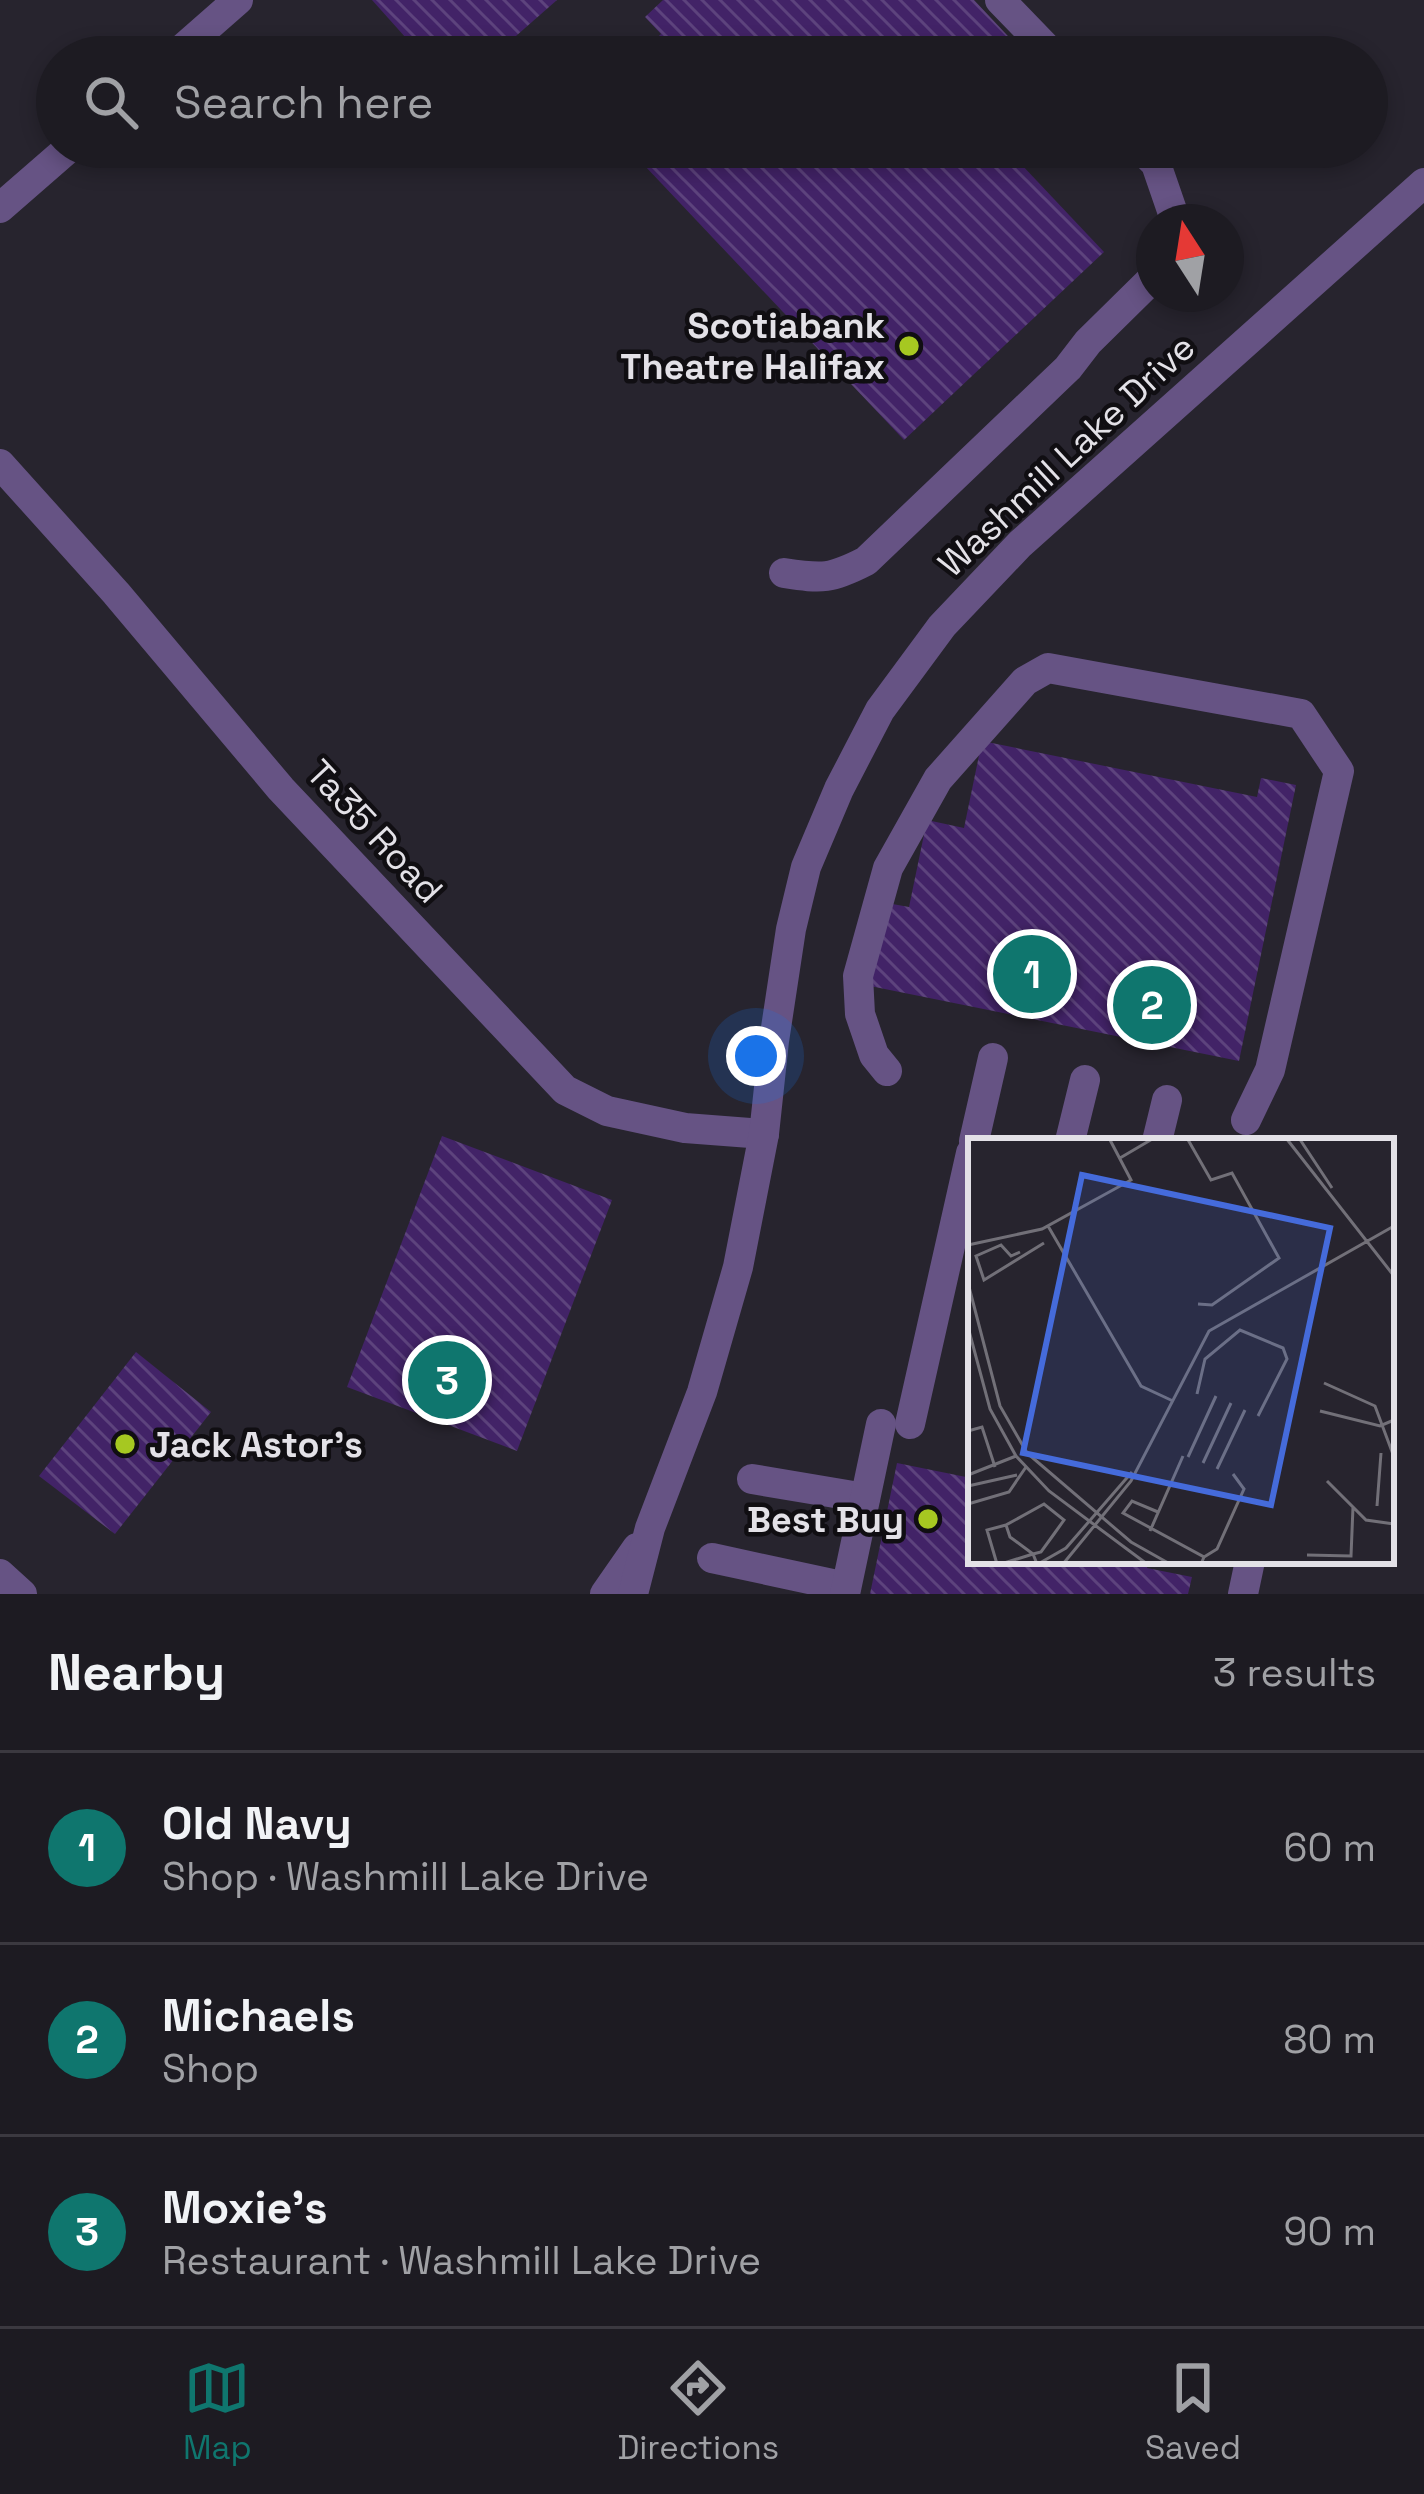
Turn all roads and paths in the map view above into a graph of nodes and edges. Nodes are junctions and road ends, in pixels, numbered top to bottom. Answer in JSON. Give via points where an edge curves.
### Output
{"nodes":[{"id":1,"x":238,"y":0,"type":"edge"},
{"id":2,"x":1000,"y":0,"type":"edge"},
{"id":3,"x":197,"y":36,"type":"edge"},
{"id":4,"x":1035,"y":36,"type":"edge"},
{"id":5,"x":46,"y":168,"type":"edge"},
{"id":6,"x":1157,"y":168,"type":"edge"},
{"id":7,"x":1424,"y":183,"type":"edge"},
{"id":8,"x":1169,"y":204,"type":"edge"},
{"id":9,"x":0,"y":208,"type":"edge"},
{"id":10,"x":1136,"y":295,"type":"edge"},
{"id":11,"x":0,"y":464,"type":"edge"},
{"id":12,"x":784,"y":573,"type":"dead end"},
{"id":13,"x":993,"y":1058,"type":"dead end"},
{"id":14,"x":887,"y":1071,"type":"dead end"},
{"id":15,"x":1085,"y":1080,"type":"dead end"},
{"id":16,"x":1167,"y":1100,"type":"dead end"},
{"id":17,"x":1246,"y":1120,"type":"dead end"},
{"id":18,"x":764,"y":1134,"type":"junction"},
{"id":19,"x":975,"y":1138,"type":"edge"},
{"id":20,"x":1071,"y":1138,"type":"edge"},
{"id":21,"x":1158,"y":1138,"type":"edge"},
{"id":22,"x":968,"y":1164,"type":"edge"},
{"id":23,"x":752,"y":1479,"type":"dead end"},
{"id":24,"x":865,"y":1498,"type":"junction"},
{"id":25,"x":650,"y":1528,"type":"junction"},
{"id":26,"x":712,"y":1558,"type":"dead end"},
{"id":27,"x":1249,"y":1564,"type":"edge"},
{"id":28,"x":0,"y":1574,"type":"edge"},
{"id":29,"x":845,"y":1590,"type":"edge"},
{"id":30,"x":22,"y":1594,"type":"edge"},
{"id":31,"x":605,"y":1594,"type":"edge"},
{"id":32,"x":633,"y":1594,"type":"edge"},
{"id":33,"x":1243,"y":1594,"type":"edge"}],
"edges":[{"from":1,"to":3,"type":"street"},
{"from":2,"to":4,"type":"street"},
{"from":5,"to":9,"type":"street"},
{"from":6,"to":8,"type":"street"},
{"from":7,"to":18,"type":"street","name":"Washmill Lake Drive","via":[[1020,544],[942,626],[880,710],[806,867]]},
{"from":10,"to":12,"type":"street","via":[[866,561],[838,576]]},
{"from":11,"to":18,"type":"street","name":"Ta35 Road","via":[[281,789],[566,1090],[607,1111]]},
{"from":13,"to":19,"type":"street"},
{"from":14,"to":17,"type":"street","via":[[860,1014],[858,976],[889,868],[938,779],[1025,681],[1048,668],[1301,714],[1339,771],[1270,1070]]},
{"from":15,"to":20,"type":"street"},
{"from":16,"to":21,"type":"street"},
{"from":18,"to":25,"type":"street","name":"Washmill Lake Drive","via":[[708,1371]]},
{"from":22,"to":24,"type":"street","via":[[896,1424]]},
{"from":23,"to":24,"type":"street"},
{"from":24,"to":29,"type":"street"},
{"from":25,"to":31,"type":"street","name":"Washmill Lake Drive"},
{"from":25,"to":32,"type":"street","name":"Washmill Lake Drive"},
{"from":26,"to":29,"type":"street"},
{"from":27,"to":33,"type":"street"},
{"from":28,"to":30,"type":"street"}]}
